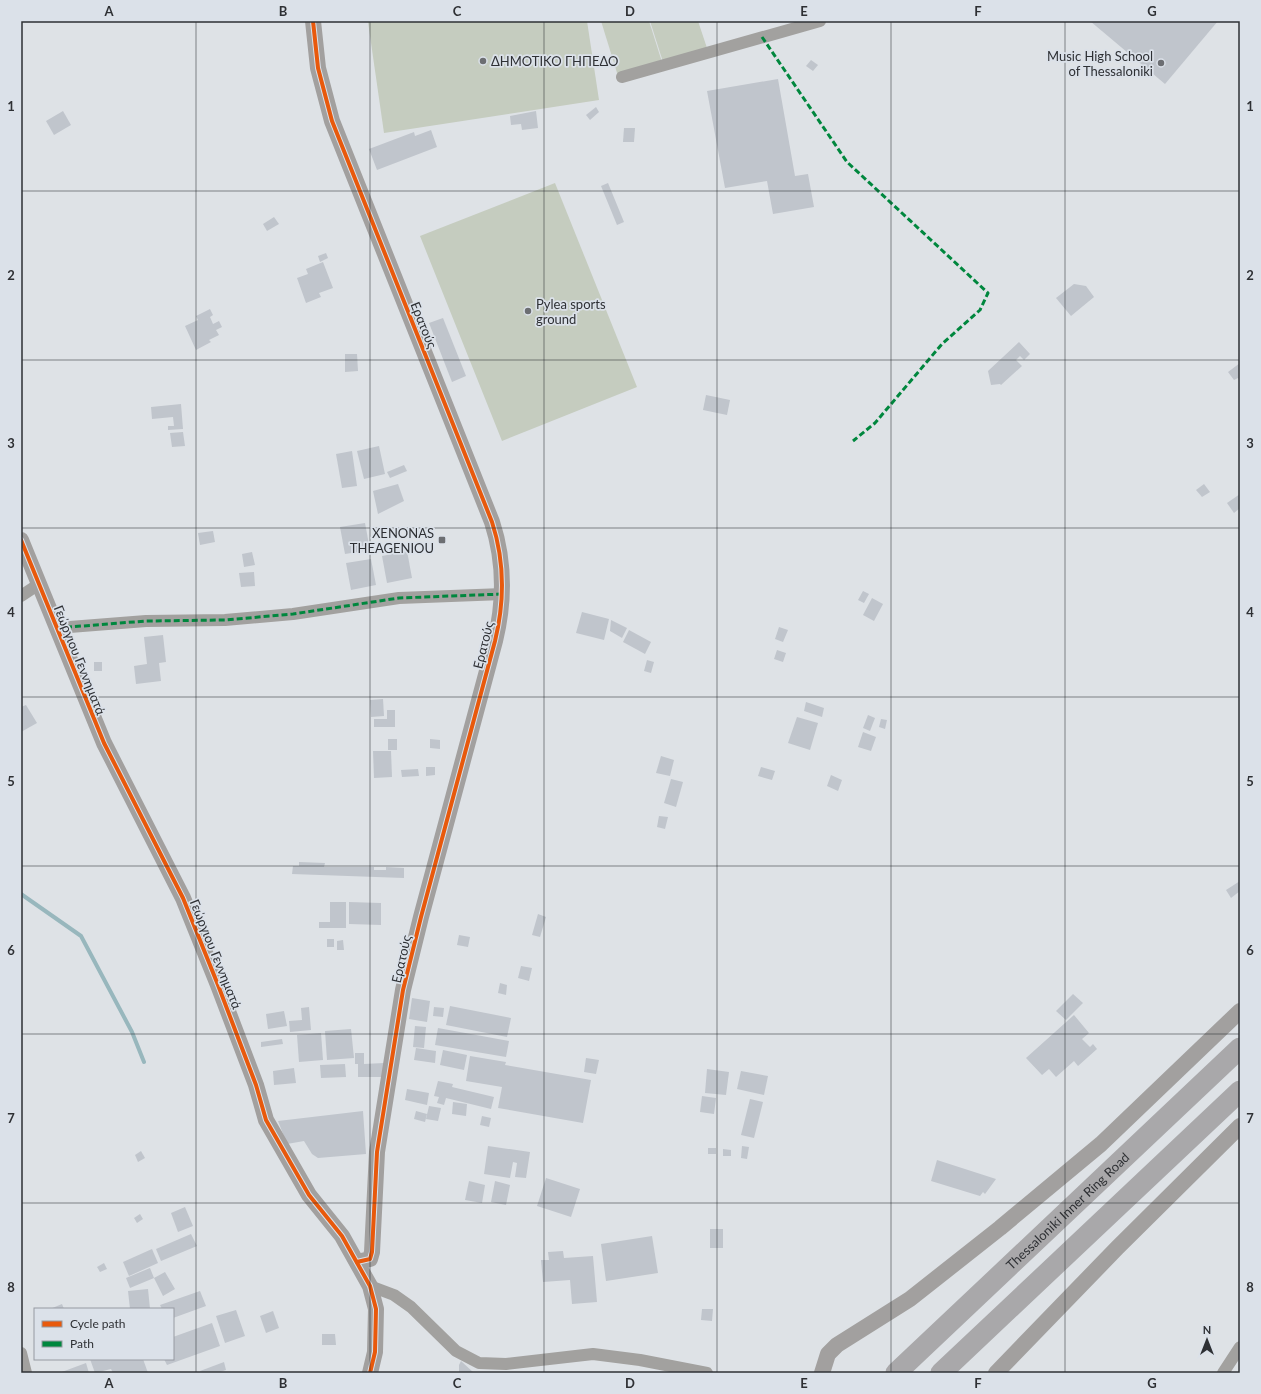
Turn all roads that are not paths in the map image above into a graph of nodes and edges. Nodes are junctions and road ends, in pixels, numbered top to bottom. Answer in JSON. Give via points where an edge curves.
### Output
{"nodes":[{"id":1,"x":313,"y":21,"type":"edge"},
{"id":2,"x":820,"y":21,"type":"edge"},
{"id":3,"x":622,"y":77,"type":"dead end"},
{"id":4,"x":21,"y":540,"type":"edge"},
{"id":5,"x":39,"y":584,"type":"junction"},
{"id":6,"x":503,"y":594,"type":"junction"},
{"id":7,"x":21,"y":596,"type":"edge"},
{"id":8,"x":57,"y":628,"type":"junction"},
{"id":9,"x":1240,"y":1011,"type":"edge"},
{"id":10,"x":1240,"y":1048,"type":"edge"},
{"id":11,"x":1240,"y":1091,"type":"edge"},
{"id":12,"x":1240,"y":1126,"type":"edge"},
{"id":13,"x":358,"y":1262,"type":"junction"},
{"id":14,"x":370,"y":1286,"type":"junction"},
{"id":15,"x":1240,"y":1347,"type":"edge"},
{"id":16,"x":21,"y":1353,"type":"edge"},
{"id":17,"x":26,"y":1373,"type":"edge"},
{"id":18,"x":370,"y":1373,"type":"edge"},
{"id":19,"x":707,"y":1373,"type":"edge"},
{"id":20,"x":822,"y":1373,"type":"edge"},
{"id":21,"x":896,"y":1373,"type":"edge"},
{"id":22,"x":941,"y":1373,"type":"edge"},
{"id":23,"x":996,"y":1373,"type":"edge"},
{"id":24,"x":1223,"y":1373,"type":"edge"}],
"edges":[{"from":1,"to":6,"type":"street","name":"Ερατούς","via":[[318,68],[332,120],[492,522],[501,555]]},
{"from":2,"to":3,"type":"street"},
{"from":4,"to":5,"type":"street","name":"Γεώργιου Γεννηματά"},
{"from":5,"to":7,"type":"street"},
{"from":5,"to":8,"type":"street","name":"Γεώργιου Γεννηματά"},
{"from":6,"to":8,"type":"street","via":[[399,598],[293,614],[225,620],[146,621]]},
{"from":6,"to":13,"type":"street","name":"Ερατούς","via":[[495,641],[408,968],[377,1152],[372,1252],[370,1259]]},
{"from":8,"to":13,"type":"street","name":"Γεώργιου Γεννηματά","via":[[104,744],[183,898],[221,992],[266,1120],[309,1195],[342,1236]]},
{"from":9,"to":20,"type":"street","via":[[1101,1144],[1000,1228],[910,1299],[837,1345],[828,1354]]},
{"from":10,"to":21,"type":"highway","name":"Thessaloniki Inner Ring Road"},
{"from":11,"to":22,"type":"highway"},
{"from":12,"to":23,"type":"street"},
{"from":13,"to":14,"type":"street","name":"Γεώργιου Γεννηματά"},
{"from":14,"to":18,"type":"street","name":"Γεώργιου Γεννηματά","via":[[376,1309],[375,1352]]},
{"from":14,"to":19,"type":"street","via":[[394,1295],[411,1307],[456,1351],[479,1363],[506,1364],[593,1354]]},
{"from":15,"to":24,"type":"street"},
{"from":16,"to":17,"type":"street"}]}
